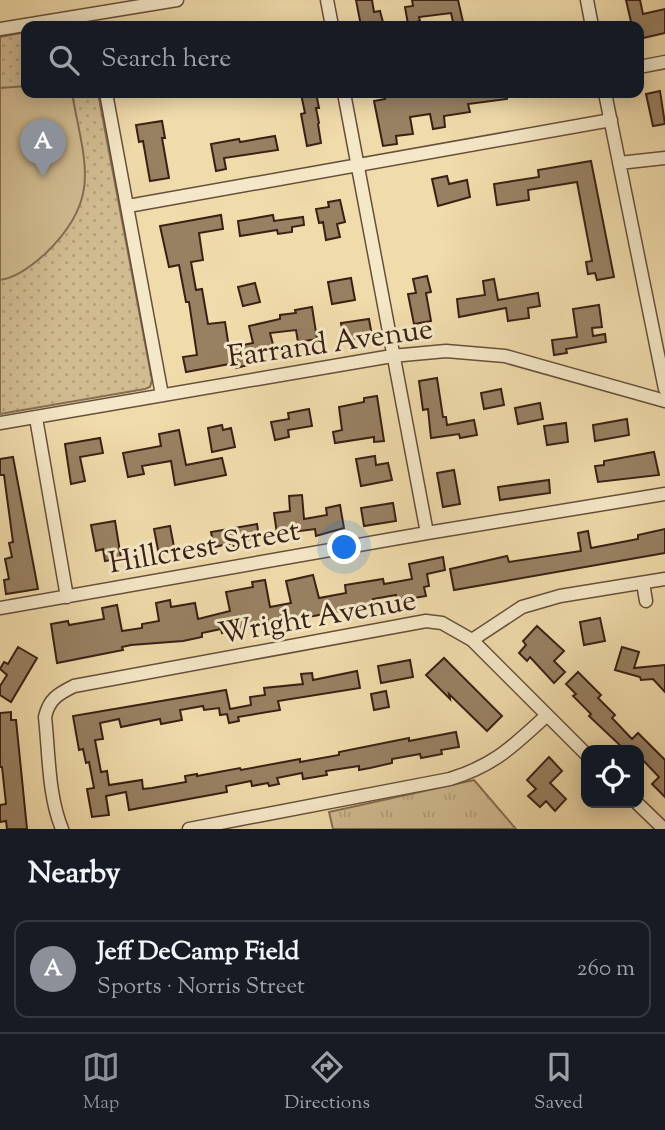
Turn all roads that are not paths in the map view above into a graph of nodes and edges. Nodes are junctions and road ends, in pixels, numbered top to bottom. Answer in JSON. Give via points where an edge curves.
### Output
{"nodes":[{"id":1,"x":177,"y":0,"type":"edge"},
{"id":2,"x":327,"y":0,"type":"edge"},
{"id":3,"x":587,"y":0,"type":"edge"},
{"id":4,"x":93,"y":20,"type":"edge"},
{"id":5,"x":331,"y":21,"type":"edge"},
{"id":6,"x":591,"y":21,"type":"edge"},
{"id":7,"x":21,"y":27,"type":"edge"},
{"id":8,"x":0,"y":29,"type":"edge"},
{"id":9,"x":665,"y":62,"type":"edge"},
{"id":10,"x":644,"y":66,"type":"edge"},
{"id":11,"x":107,"y":98,"type":"edge"},
{"id":12,"x":345,"y":98,"type":"edge"},
{"id":13,"x":606,"y":98,"type":"edge"},
{"id":14,"x":611,"y":120,"type":"junction"},
{"id":15,"x":665,"y":158,"type":"edge"},
{"id":16,"x":620,"y":163,"type":"junction"},
{"id":17,"x":358,"y":166,"type":"junction"},
{"id":18,"x":128,"y":206,"type":"junction"},
{"id":19,"x":392,"y":356,"type":"junction"},
{"id":20,"x":665,"y":389,"type":"edge"},
{"id":21,"x":162,"y":395,"type":"junction"},
{"id":22,"x":665,"y":401,"type":"edge"},
{"id":23,"x":36,"y":418,"type":"junction"},
{"id":24,"x":0,"y":423,"type":"edge"},
{"id":25,"x":665,"y":494,"type":"edge"},
{"id":26,"x":426,"y":533,"type":"junction"},
{"id":27,"x":665,"y":579,"type":"edge"},
{"id":28,"x":643,"y":583,"type":"junction"},
{"id":29,"x":67,"y":597,"type":"junction"},
{"id":30,"x":646,"y":601,"type":"dead end"},
{"id":31,"x":0,"y":608,"type":"edge"},
{"id":32,"x":472,"y":640,"type":"junction"},
{"id":33,"x":546,"y":716,"type":"junction"},
{"id":34,"x":581,"y":749,"type":"edge"},
{"id":35,"x":642,"y":808,"type":"edge"},
{"id":36,"x":62,"y":829,"type":"edge"},
{"id":37,"x":188,"y":829,"type":"edge"},
{"id":38,"x":664,"y":829,"type":"edge"}],
"edges":[{"from":1,"to":4,"type":"street"},
{"from":2,"to":5,"type":"street"},
{"from":3,"to":6,"type":"street"},
{"from":7,"to":8,"type":"street"},
{"from":9,"to":10,"type":"street"},
{"from":11,"to":18,"type":"street"},
{"from":12,"to":17,"type":"street"},
{"from":13,"to":14,"type":"street"},
{"from":14,"to":16,"type":"street"},
{"from":14,"to":17,"type":"street"},
{"from":15,"to":16,"type":"street"},
{"from":16,"to":20,"type":"street"},
{"from":17,"to":18,"type":"street"},
{"from":17,"to":19,"type":"street"},
{"from":18,"to":21,"type":"street"},
{"from":19,"to":21,"type":"street","name":"Farrand Avenue"},
{"from":19,"to":22,"type":"street","name":"Farrand Avenue","via":[[446,351],[505,356]]},
{"from":19,"to":26,"type":"street"},
{"from":21,"to":23,"type":"street","name":"Farrand Avenue"},
{"from":23,"to":24,"type":"street","name":"Farrand Avenue"},
{"from":23,"to":29,"type":"street"},
{"from":25,"to":26,"type":"street","name":"Hillcrest Street"},
{"from":26,"to":29,"type":"street","name":"Hillcrest Street"},
{"from":27,"to":28,"type":"street"},
{"from":28,"to":30,"type":"street"},
{"from":28,"to":32,"type":"street","via":[[522,607]]},
{"from":29,"to":31,"type":"street","name":"Hillcrest Street"},
{"from":32,"to":33,"type":"street","name":"Wright Avenue"},
{"from":32,"to":36,"type":"street","name":"Wright Avenue","via":[[442,623],[426,621],[74,686],[54,696],[45,717],[53,794]]},
{"from":33,"to":34,"type":"street","name":"Wright Avenue"},
{"from":33,"to":37,"type":"street","via":[[510,750],[478,770],[450,779]]},
{"from":35,"to":38,"type":"street"}]}
